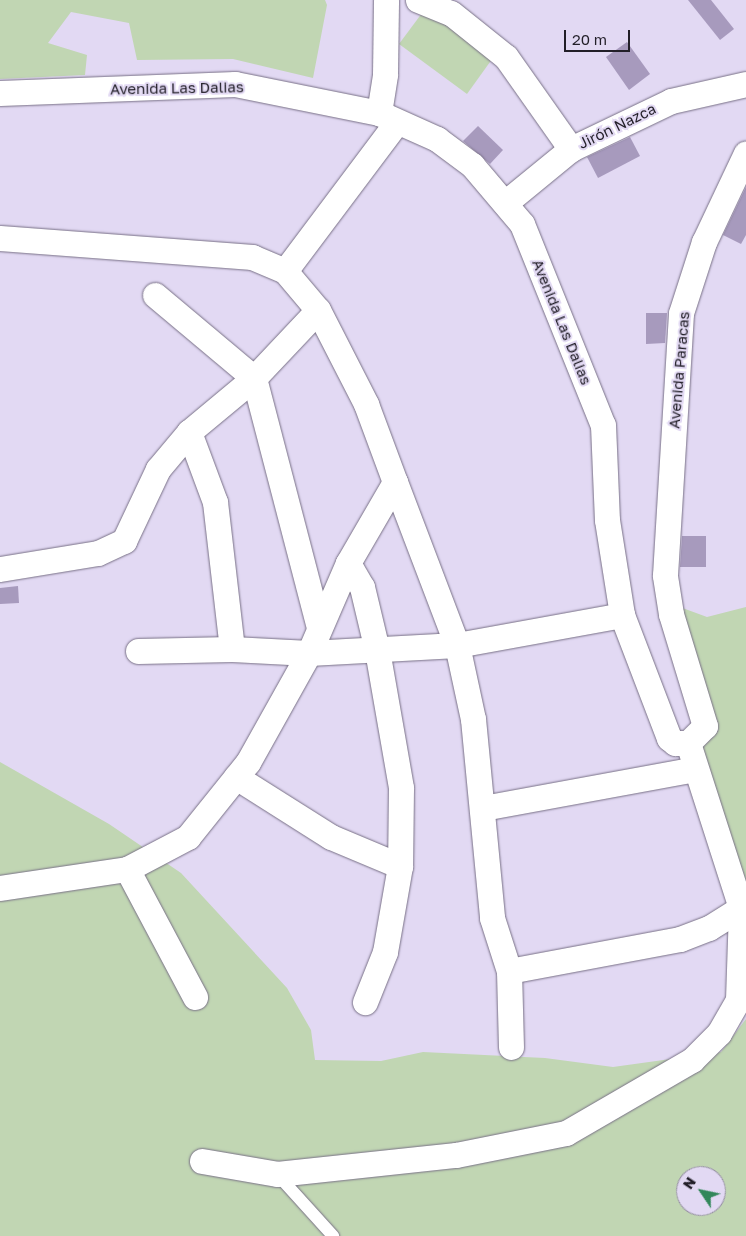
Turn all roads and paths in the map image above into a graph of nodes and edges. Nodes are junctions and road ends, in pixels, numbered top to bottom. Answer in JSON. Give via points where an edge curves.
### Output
{"nodes":[{"id":1,"x":386,"y":0,"type":"edge"},
{"id":2,"x":418,"y":0,"type":"edge"},
{"id":3,"x":746,"y":84,"type":"edge"},
{"id":4,"x":0,"y":93,"type":"edge"},
{"id":5,"x":388,"y":117,"type":"junction"},
{"id":6,"x":571,"y":148,"type":"junction"},
{"id":7,"x":746,"y":153,"type":"edge"},
{"id":8,"x":505,"y":204,"type":"junction"},
{"id":9,"x":0,"y":238,"type":"edge"},
{"id":10,"x":286,"y":271,"type":"junction"},
{"id":11,"x":154,"y":295,"type":"dead end"},
{"id":12,"x":318,"y":310,"type":"junction"},
{"id":13,"x":254,"y":378,"type":"junction"},
{"id":14,"x":189,"y":432,"type":"junction"},
{"id":15,"x":395,"y":482,"type":"junction"},
{"id":16,"x":348,"y":563,"type":"junction"},
{"id":17,"x":0,"y":570,"type":"edge"},
{"id":18,"x":622,"y":615,"type":"junction"},
{"id":19,"x":320,"y":626,"type":"junction"},
{"id":20,"x":458,"y":644,"type":"junction"},
{"id":21,"x":232,"y":649,"type":"junction"},
{"id":22,"x":377,"y":650,"type":"junction"},
{"id":23,"x":138,"y":651,"type":"dead end"},
{"id":24,"x":309,"y":652,"type":"junction"},
{"id":25,"x":688,"y":743,"type":"junction"},
{"id":26,"x":695,"y":769,"type":"junction"},
{"id":27,"x":236,"y":777,"type":"junction"},
{"id":28,"x":484,"y":808,"type":"junction"},
{"id":29,"x":400,"y":866,"type":"junction"},
{"id":30,"x":127,"y":869,"type":"junction"},
{"id":31,"x":0,"y":888,"type":"edge"},
{"id":32,"x":741,"y":908,"type":"junction"},
{"id":33,"x":509,"y":971,"type":"junction"},
{"id":34,"x":195,"y":997,"type":"dead end"},
{"id":35,"x":365,"y":1002,"type":"dead end"},
{"id":36,"x":512,"y":1047,"type":"dead end"},
{"id":37,"x":202,"y":1161,"type":"dead end"},
{"id":38,"x":276,"y":1174,"type":"junction"},
{"id":39,"x":334,"y":1236,"type":"edge"}],
"edges":[{"from":1,"to":5,"type":"street"},
{"from":2,"to":6,"type":"street","via":[[451,13],[506,57]]},
{"from":3,"to":6,"type":"street","name":"Jirón Nazca","via":[[671,101]]},
{"from":4,"to":5,"type":"street","name":"Avenida Las Dalias","via":[[235,84]]},
{"from":5,"to":8,"type":"street","name":"Avenida Las Dalias","via":[[436,139],[472,165]]},
{"from":5,"to":10,"type":"street"},
{"from":6,"to":8,"type":"street","name":"Jirón Nazca"},
{"from":7,"to":25,"type":"street","name":"Avenida Paracas","via":[[704,242],[681,313],[665,575],[671,614],[705,726]]},
{"from":8,"to":18,"type":"street","name":"Avenida Las Dalias","via":[[522,224],[603,425],[607,520]]},
{"from":9,"to":10,"type":"street","via":[[252,257]]},
{"from":10,"to":12,"type":"street"},
{"from":11,"to":13,"type":"street"},
{"from":12,"to":13,"type":"street"},
{"from":12,"to":15,"type":"street","via":[[366,404]]},
{"from":13,"to":14,"type":"street"},
{"from":13,"to":19,"type":"street"},
{"from":14,"to":17,"type":"street","via":[[158,469],[129,531],[114,548]]},
{"from":14,"to":21,"type":"street","via":[[215,502]]},
{"from":15,"to":16,"type":"street"},
{"from":15,"to":20,"type":"street"},
{"from":16,"to":19,"type":"street"},
{"from":16,"to":22,"type":"street","via":[[362,586]]},
{"from":18,"to":20,"type":"street"},
{"from":18,"to":25,"type":"street","name":"Avenida Las Dalias","via":[[669,738]]},
{"from":19,"to":24,"type":"street"},
{"from":20,"to":22,"type":"street"},
{"from":20,"to":28,"type":"street","via":[[473,719]]},
{"from":21,"to":23,"type":"street"},
{"from":21,"to":24,"type":"street"},
{"from":22,"to":24,"type":"street"},
{"from":22,"to":29,"type":"street","via":[[401,788]]},
{"from":24,"to":27,"type":"street"},
{"from":25,"to":26,"type":"street"},
{"from":26,"to":28,"type":"street"},
{"from":26,"to":32,"type":"street"},
{"from":27,"to":29,"type":"street","via":[[332,836]]},
{"from":27,"to":30,"type":"street","via":[[188,837]]},
{"from":28,"to":33,"type":"street","via":[[492,918]]},
{"from":29,"to":35,"type":"street","via":[[384,952]]},
{"from":30,"to":31,"type":"street"},
{"from":30,"to":34,"type":"street"},
{"from":32,"to":33,"type":"street","via":[[709,928],[680,939]]},
{"from":32,"to":38,"type":"street","via":[[738,1000],[719,1033],[692,1060],[566,1133],[456,1156]]},
{"from":33,"to":36,"type":"street"},
{"from":37,"to":38,"type":"street"},
{"from":38,"to":39,"type":"lane"}]}
